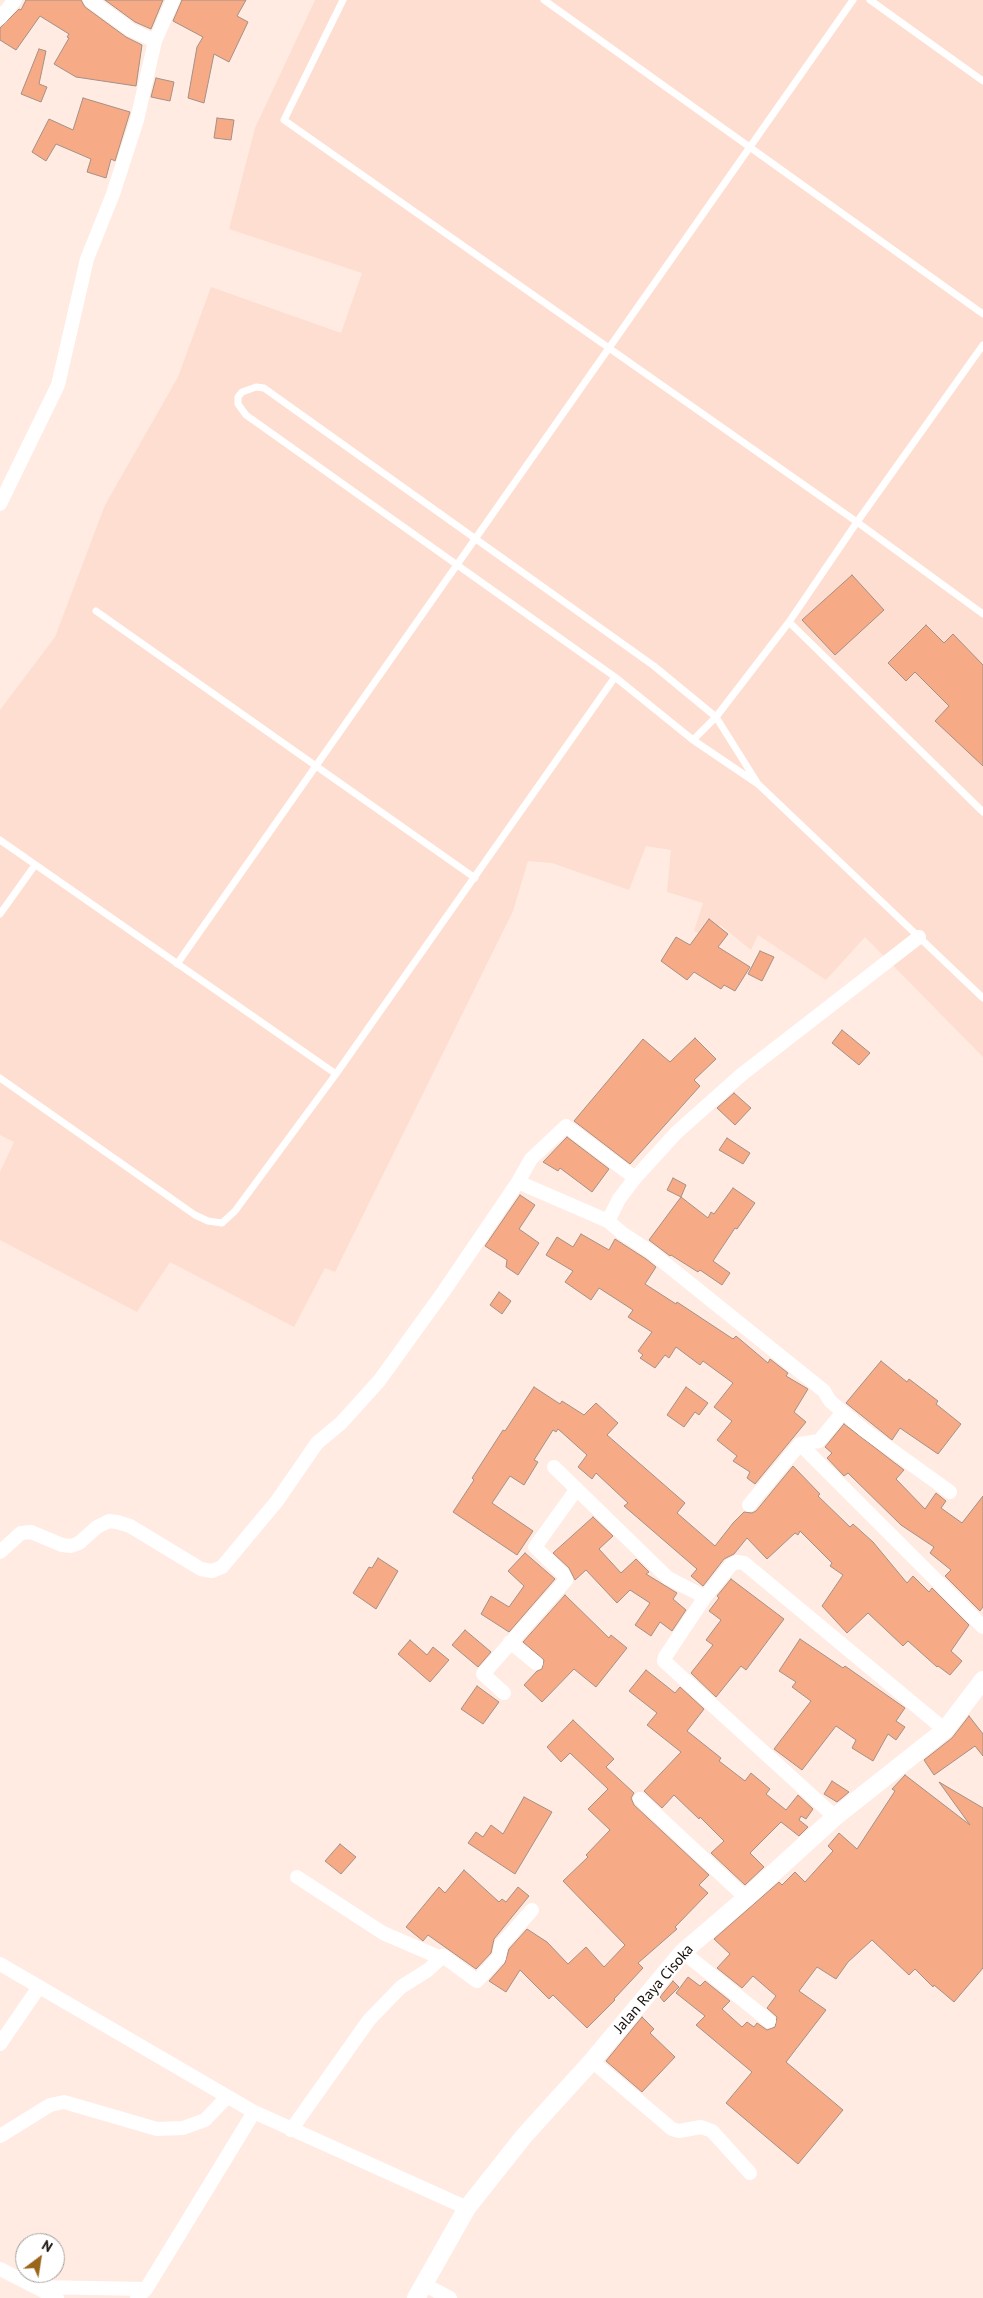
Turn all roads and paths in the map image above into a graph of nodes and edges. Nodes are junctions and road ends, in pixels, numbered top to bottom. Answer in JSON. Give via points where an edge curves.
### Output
{"nodes":[{"id":1,"x":15,"y":0,"type":"edge"},
{"id":2,"x":90,"y":0,"type":"edge"},
{"id":3,"x":173,"y":0,"type":"edge"},
{"id":4,"x":343,"y":0,"type":"edge"},
{"id":5,"x":544,"y":0,"type":"edge"},
{"id":6,"x":853,"y":0,"type":"edge"},
{"id":7,"x":870,"y":0,"type":"edge"},
{"id":8,"x":0,"y":18,"type":"edge"},
{"id":9,"x":155,"y":41,"type":"junction"},
{"id":10,"x":983,"y":81,"type":"edge"},
{"id":11,"x":750,"y":147,"type":"junction"},
{"id":12,"x":983,"y":314,"type":"edge"},
{"id":13,"x":983,"y":345,"type":"edge"},
{"id":14,"x":608,"y":347,"type":"junction"},
{"id":15,"x":0,"y":504,"type":"edge"},
{"id":16,"x":857,"y":522,"type":"junction"},
{"id":17,"x":474,"y":538,"type":"junction"},
{"id":18,"x":456,"y":564,"type":"junction"},
{"id":19,"x":96,"y":611,"type":"dead end"},
{"id":20,"x":983,"y":614,"type":"edge"},
{"id":21,"x":789,"y":622,"type":"junction"},
{"id":22,"x":615,"y":677,"type":"junction"},
{"id":23,"x":716,"y":717,"type":"junction"},
{"id":24,"x":693,"y":740,"type":"junction"},
{"id":25,"x":317,"y":767,"type":"junction"},
{"id":26,"x":758,"y":784,"type":"junction"},
{"id":27,"x":983,"y":812,"type":"edge"},
{"id":28,"x":0,"y":840,"type":"edge"},
{"id":29,"x":36,"y":865,"type":"junction"},
{"id":30,"x":475,"y":878,"type":"junction"},
{"id":31,"x":0,"y":914,"type":"edge"},
{"id":32,"x":919,"y":937,"type":"junction"},
{"id":33,"x":178,"y":964,"type":"junction"},
{"id":34,"x":983,"y":998,"type":"edge"},
{"id":35,"x":336,"y":1074,"type":"junction"},
{"id":36,"x":0,"y":1078,"type":"edge"},
{"id":37,"x":635,"y":1178,"type":"junction"},
{"id":38,"x":518,"y":1182,"type":"junction"},
{"id":39,"x":608,"y":1221,"type":"junction"},
{"id":40,"x":843,"y":1412,"type":"junction"},
{"id":41,"x":800,"y":1444,"type":"junction"},
{"id":42,"x":554,"y":1467,"type":"dead end"},
{"id":43,"x":576,"y":1490,"type":"junction"},
{"id":44,"x":950,"y":1492,"type":"dead end"},
{"id":45,"x":749,"y":1505,"type":"dead end"},
{"id":46,"x":0,"y":1552,"type":"edge"},
{"id":47,"x":705,"y":1597,"type":"junction"},
{"id":48,"x":983,"y":1627,"type":"edge"},
{"id":49,"x":510,"y":1642,"type":"junction"},
{"id":50,"x":536,"y":1663,"type":"dead end"},
{"id":51,"x":983,"y":1680,"type":"edge"},
{"id":52,"x":504,"y":1693,"type":"dead end"},
{"id":53,"x":945,"y":1730,"type":"junction"},
{"id":54,"x":640,"y":1799,"type":"dead end"},
{"id":55,"x":835,"y":1817,"type":"junction"},
{"id":56,"x":297,"y":1877,"type":"dead end"},
{"id":57,"x":746,"y":1898,"type":"junction"},
{"id":58,"x":532,"y":1910,"type":"dead end"},
{"id":59,"x":683,"y":1952,"type":"junction"},
{"id":60,"x":441,"y":1958,"type":"junction"},
{"id":61,"x":0,"y":1964,"type":"edge"},
{"id":62,"x":39,"y":1987,"type":"junction"},
{"id":63,"x":769,"y":2021,"type":"dead end"},
{"id":64,"x":0,"y":2044,"type":"edge"},
{"id":65,"x":592,"y":2060,"type":"junction"},
{"id":66,"x":227,"y":2097,"type":"junction"},
{"id":67,"x":254,"y":2112,"type":"junction"},
{"id":68,"x":291,"y":2130,"type":"junction"},
{"id":69,"x":0,"y":2136,"type":"edge"},
{"id":70,"x":750,"y":2173,"type":"dead end"},
{"id":71,"x":467,"y":2208,"type":"junction"},
{"id":72,"x":0,"y":2269,"type":"edge"},
{"id":73,"x":35,"y":2287,"type":"junction"},
{"id":74,"x":419,"y":2291,"type":"edge"},
{"id":75,"x":141,"y":2293,"type":"edge"},
{"id":76,"x":57,"y":2298,"type":"edge"},
{"id":77,"x":450,"y":2298,"type":"edge"}],
"edges":[{"from":1,"to":8,"type":"street"},
{"from":2,"to":9,"type":"street","via":[[131,30]]},
{"from":3,"to":9,"type":"street"},
{"from":4,"to":14,"type":"lane","via":[[284,120]]},
{"from":5,"to":11,"type":"lane"},
{"from":6,"to":11,"type":"lane"},
{"from":7,"to":10,"type":"lane"},
{"from":9,"to":15,"type":"street","via":[[137,120],[87,259],[58,385]]},
{"from":11,"to":12,"type":"lane"},
{"from":11,"to":14,"type":"lane"},
{"from":13,"to":16,"type":"lane"},
{"from":14,"to":16,"type":"lane"},
{"from":14,"to":17,"type":"lane"},
{"from":16,"to":20,"type":"lane"},
{"from":16,"to":21,"type":"lane"},
{"from":17,"to":18,"type":"lane"},
{"from":17,"to":18,"type":"lane","via":[[264,388],[246,389],[238,397],[239,408],[246,414]]},
{"from":17,"to":23,"type":"lane","via":[[654,666]]},
{"from":18,"to":22,"type":"lane"},
{"from":18,"to":25,"type":"lane"},
{"from":19,"to":25,"type":"lane"},
{"from":21,"to":23,"type":"lane"},
{"from":21,"to":27,"type":"lane"},
{"from":22,"to":24,"type":"lane"},
{"from":22,"to":30,"type":"lane"},
{"from":23,"to":24,"type":"lane"},
{"from":23,"to":26,"type":"lane"},
{"from":24,"to":26,"type":"lane"},
{"from":25,"to":30,"type":"lane"},
{"from":25,"to":33,"type":"lane"},
{"from":26,"to":32,"type":"lane"},
{"from":28,"to":29,"type":"lane"},
{"from":29,"to":31,"type":"lane"},
{"from":29,"to":33,"type":"lane"},
{"from":30,"to":35,"type":"lane"},
{"from":32,"to":34,"type":"lane"},
{"from":32,"to":37,"type":"street","via":[[741,1074],[676,1133]]},
{"from":33,"to":35,"type":"lane"},
{"from":35,"to":36,"type":"lane","via":[[235,1211],[222,1222],[208,1221],[195,1215]]},
{"from":37,"to":38,"type":"street","via":[[566,1126],[532,1159]]},
{"from":37,"to":39,"type":"street"},
{"from":38,"to":39,"type":"street"},
{"from":38,"to":46,"type":"street","via":[[378,1381],[341,1423],[317,1443],[277,1501],[222,1566],[212,1571],[201,1569],[130,1526],[117,1522],[97,1527],[71,1546],[62,1546],[31,1532],[21,1532]]},
{"from":39,"to":40,"type":"street","via":[[817,1384]]},
{"from":40,"to":41,"type":"street","via":[[819,1441]]},
{"from":40,"to":44,"type":"street"},
{"from":41,"to":45,"type":"street"},
{"from":41,"to":48,"type":"street"},
{"from":42,"to":43,"type":"street"},
{"from":43,"to":47,"type":"street","via":[[668,1578]]},
{"from":43,"to":49,"type":"street","via":[[535,1547],[566,1580]]},
{"from":47,"to":53,"type":"street","via":[[731,1565],[744,1563]]},
{"from":47,"to":55,"type":"street","via":[[664,1661]]},
{"from":49,"to":50,"type":"street"},
{"from":49,"to":52,"type":"street","via":[[483,1674]]},
{"from":51,"to":53,"type":"street","name":"Jalan Raya Cisoka"},
{"from":53,"to":55,"type":"street","name":"Jalan Raya Cisoka"},
{"from":54,"to":57,"type":"street"},
{"from":55,"to":57,"type":"street","name":"Jalan Raya Cisoka"},
{"from":56,"to":60,"type":"street","via":[[383,1933]]},
{"from":57,"to":59,"type":"street","name":"Jalan Raya Cisoka"},
{"from":58,"to":60,"type":"street","via":[[501,1945],[499,1957],[477,1981],[443,1956]]},
{"from":59,"to":63,"type":"street"},
{"from":59,"to":65,"type":"street","name":"Jalan Raya Cisoka"},
{"from":60,"to":68,"type":"street","via":[[401,1987],[369,2020]]},
{"from":61,"to":62,"type":"street"},
{"from":62,"to":64,"type":"street"},
{"from":62,"to":66,"type":"street"},
{"from":65,"to":70,"type":"street","via":[[672,2129],[678,2132],[701,2127],[712,2131]]},
{"from":65,"to":71,"type":"street","name":"Jalan Raya Cisoka","via":[[524,2136]]},
{"from":66,"to":67,"type":"street"},
{"from":66,"to":69,"type":"street","via":[[205,2120],[183,2128],[157,2130],[64,2102],[50,2105]]},
{"from":67,"to":68,"type":"street"},
{"from":67,"to":75,"type":"street"},
{"from":68,"to":71,"type":"street"},
{"from":71,"to":74,"type":"street","name":"Jalan Raya Cisoka"},
{"from":72,"to":73,"type":"street"},
{"from":73,"to":75,"type":"street"},
{"from":73,"to":76,"type":"street"},
{"from":74,"to":77,"type":"street"}]}
